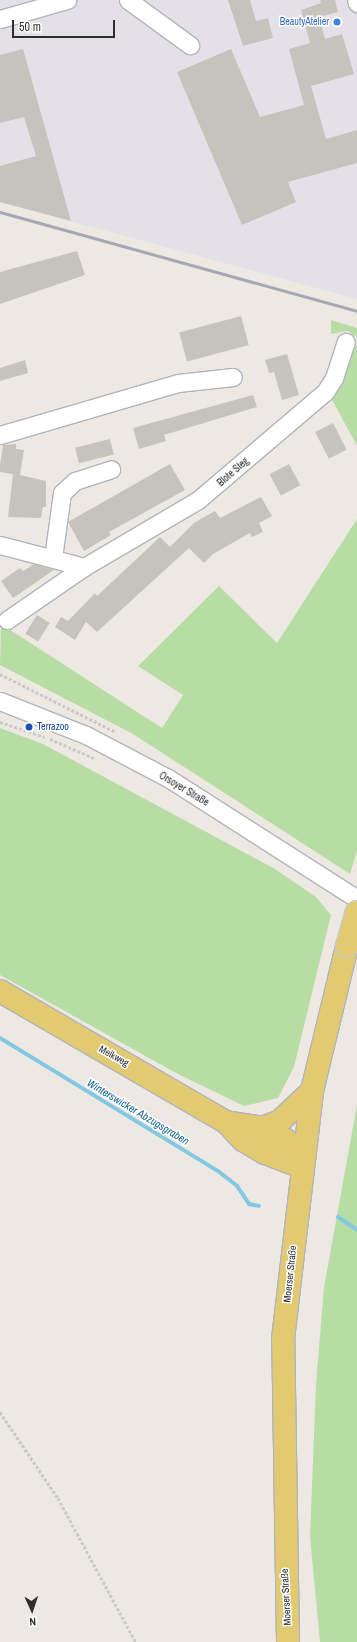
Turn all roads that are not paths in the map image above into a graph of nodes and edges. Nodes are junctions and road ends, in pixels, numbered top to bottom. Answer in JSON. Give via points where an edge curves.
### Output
{"nodes":[{"id":1,"x":67,"y":0,"type":"edge"},
{"id":2,"x":128,"y":0,"type":"edge"},
{"id":3,"x":356,"y":0,"type":"edge"},
{"id":4,"x":357,"y":3,"type":"edge"},
{"id":5,"x":0,"y":19,"type":"edge"},
{"id":6,"x":190,"y":45,"type":"dead end"},
{"id":7,"x":346,"y":342,"type":"dead end"},
{"id":8,"x":233,"y":377,"type":"dead end"},
{"id":9,"x":0,"y":435,"type":"edge"},
{"id":10,"x":111,"y":469,"type":"dead end"},
{"id":11,"x":0,"y":545,"type":"edge"},
{"id":12,"x":53,"y":558,"type":"junction"},
{"id":13,"x":84,"y":567,"type":"junction"},
{"id":14,"x":7,"y":620,"type":"dead end"},
{"id":15,"x":0,"y":701,"type":"edge"},
{"id":16,"x":357,"y":899,"type":"edge"},
{"id":17,"x":357,"y":912,"type":"edge"},
{"id":18,"x":0,"y":991,"type":"edge"},
{"id":19,"x":312,"y":1092,"type":"junction"},
{"id":20,"x":226,"y":1122,"type":"junction"},
{"id":21,"x":262,"y":1128,"type":"junction"},
{"id":22,"x":302,"y":1162,"type":"junction"},
{"id":23,"x":288,"y":1642,"type":"edge"}],
"edges":[{"from":1,"to":5,"type":"street"},
{"from":2,"to":6,"type":"street"},
{"from":3,"to":4,"type":"street"},
{"from":7,"to":13,"type":"street","name":"Blote Steg","via":[[336,373],[325,392],[217,486]]},
{"from":8,"to":9,"type":"street","via":[[178,383]]},
{"from":10,"to":12,"type":"street","via":[[74,481],[62,493]]},
{"from":11,"to":12,"type":"street"},
{"from":12,"to":13,"type":"street"},
{"from":13,"to":14,"type":"street","name":"Blote Steg"},
{"from":15,"to":16,"type":"street","name":"Orsoyer Straße","via":[[86,735],[168,778]]},
{"from":17,"to":19,"type":"main road","name":"Moerser Straße","bridge":true},
{"from":18,"to":20,"type":"main road","name":"Melkweg"},
{"from":19,"to":21,"type":"main road","via":[[280,1121]]},
{"from":19,"to":22,"type":"main road","name":"Moerser Straße"},
{"from":20,"to":21,"type":"main road","name":"Melkweg"},
{"from":20,"to":22,"type":"main road","name":"Melkweg","via":[[243,1140],[265,1153]]},
{"from":21,"to":22,"type":"main road","name":"Melkweg","via":[[286,1140]]},
{"from":22,"to":23,"type":"main road","name":"Moerser Straße","via":[[283,1339]]}]}
